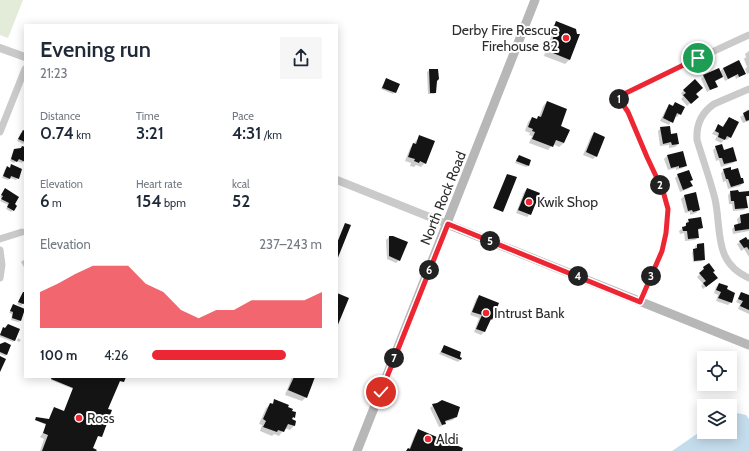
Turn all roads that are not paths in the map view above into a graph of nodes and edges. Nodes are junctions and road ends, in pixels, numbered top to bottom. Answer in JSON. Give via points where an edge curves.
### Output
{"nodes":[{"id":1,"x":535,"y":0,"type":"edge"},
{"id":2,"x":749,"y":35,"type":"edge"},
{"id":3,"x":0,"y":48,"type":"edge"},
{"id":4,"x":24,"y":57,"type":"edge"},
{"id":5,"x":24,"y":71,"type":"edge"},
{"id":6,"x":749,"y":89,"type":"edge"},
{"id":7,"x":3,"y":116,"type":"edge"},
{"id":8,"x":0,"y":132,"type":"edge"},
{"id":9,"x":338,"y":180,"type":"edge"},
{"id":10,"x":448,"y":224,"type":"junction"},
{"id":11,"x":22,"y":232,"type":"dead end"},
{"id":12,"x":0,"y":239,"type":"edge"},
{"id":13,"x":0,"y":250,"type":"edge"},
{"id":14,"x":0,"y":278,"type":"edge"},
{"id":15,"x":749,"y":278,"type":"edge"},
{"id":16,"x":640,"y":302,"type":"junction"},
{"id":17,"x":749,"y":345,"type":"edge"},
{"id":18,"x":357,"y":451,"type":"edge"}],
"edges":[{"from":1,"to":10,"type":"main road","name":"North Rock Road"},
{"from":2,"to":16,"type":"street","via":[[626,93],[616,94],[628,112],[663,191],[668,209],[662,251]]},
{"from":3,"to":4,"type":"street"},
{"from":5,"to":7,"type":"street"},
{"from":6,"to":15,"type":"street","via":[[709,108],[701,118],[696,133],[716,204],[722,251],[732,268]]},
{"from":7,"to":8,"type":"street"},
{"from":9,"to":10,"type":"street"},
{"from":10,"to":16,"type":"main road"},
{"from":10,"to":18,"type":"main road","name":"North Rock Road"},
{"from":11,"to":12,"type":"street"},
{"from":13,"to":14,"type":"street"},
{"from":16,"to":17,"type":"main road"}]}
